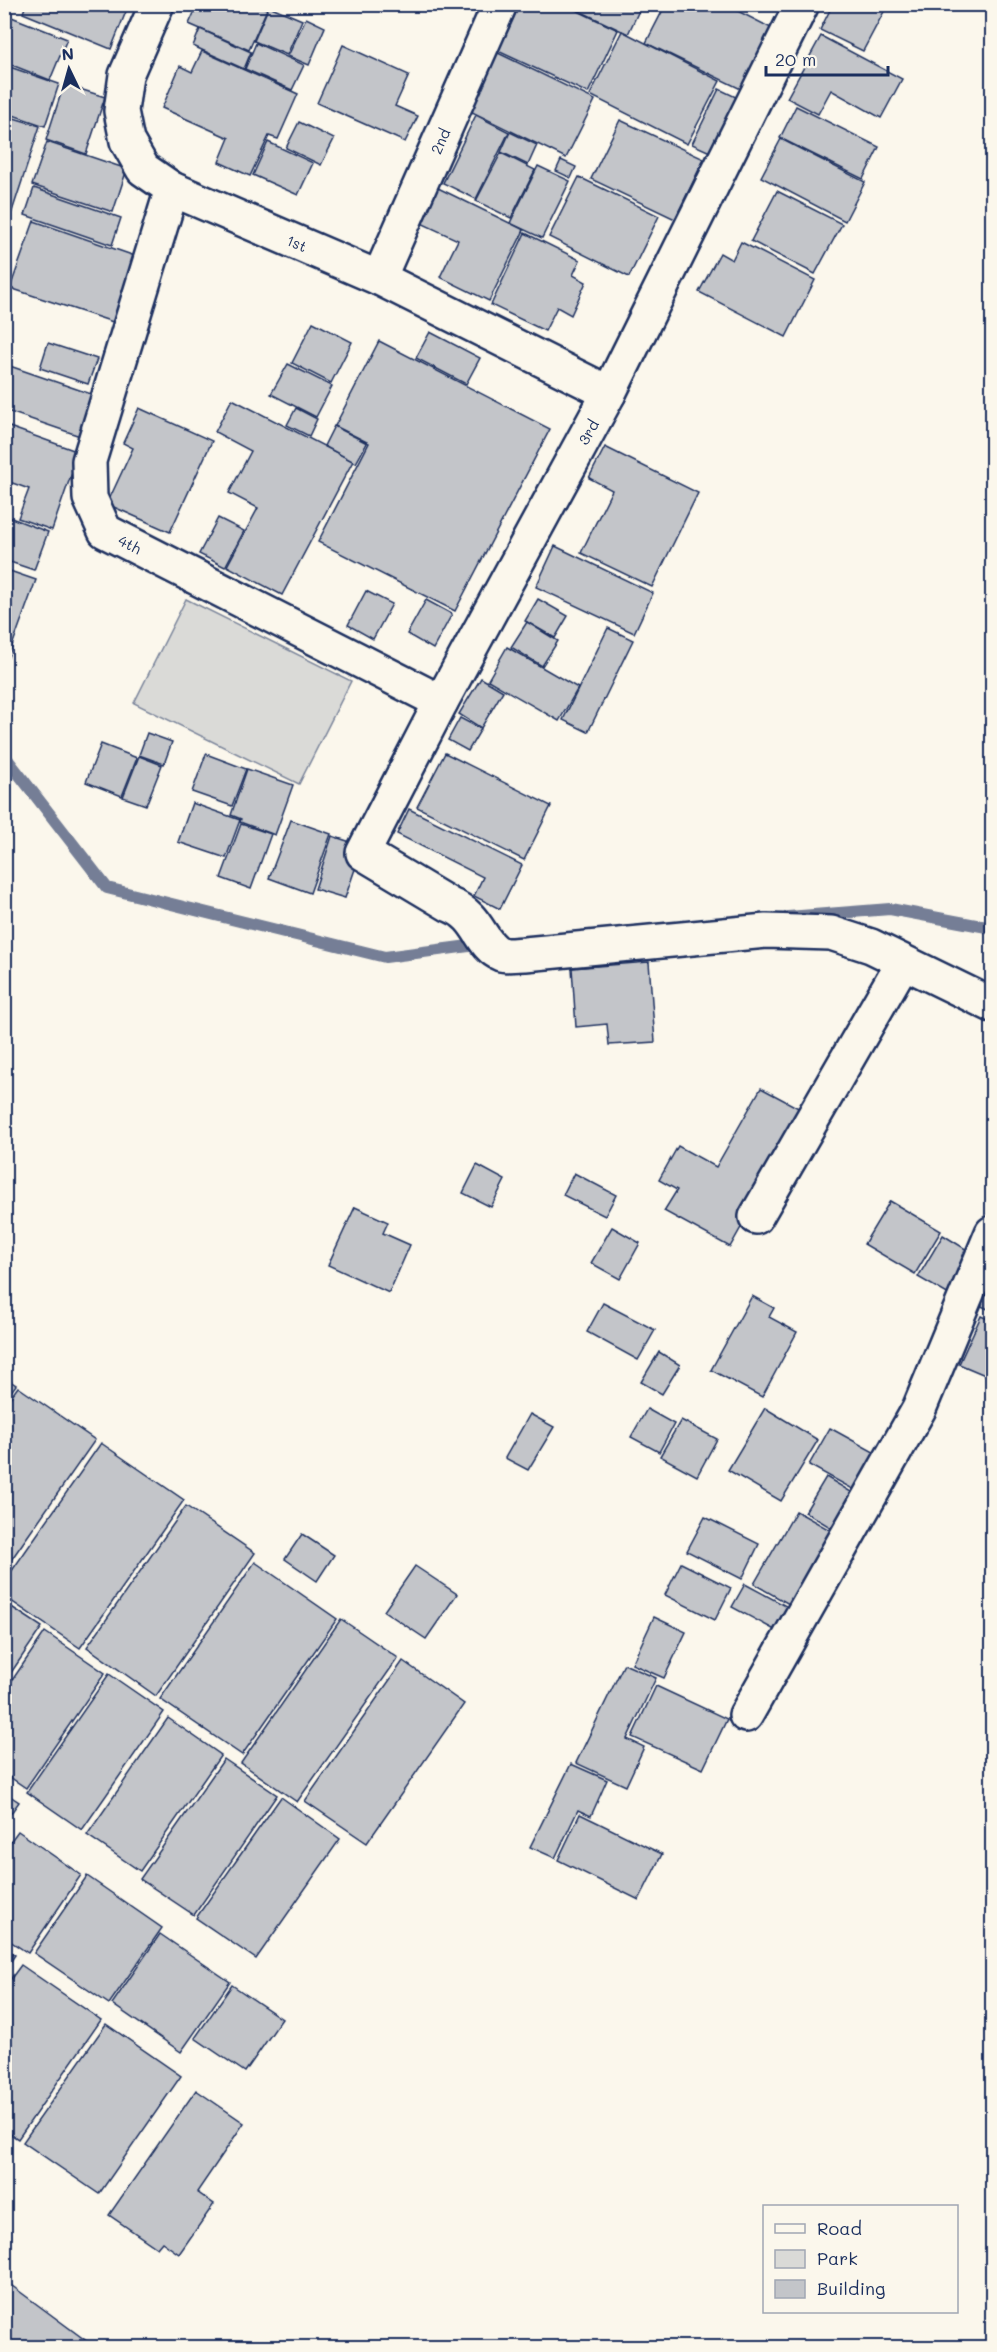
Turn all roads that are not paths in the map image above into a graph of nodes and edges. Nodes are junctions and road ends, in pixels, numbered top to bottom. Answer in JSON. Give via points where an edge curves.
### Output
{"nodes":[{"id":1,"x":157,"y":4,"type":"edge"},
{"id":2,"x":500,"y":4,"type":"edge"},
{"id":3,"x":802,"y":4,"type":"edge"},
{"id":4,"x":172,"y":189,"type":"junction"},
{"id":5,"x":379,"y":278,"type":"junction"},
{"id":6,"x":609,"y":393,"type":"junction"},
{"id":7,"x":441,"y":702,"type":"junction"},
{"id":8,"x":902,"y":964,"type":"junction"},
{"id":9,"x":993,"y":1005,"type":"edge"},
{"id":10,"x":756,"y":1217,"type":"dead end"},
{"id":11,"x":993,"y":1233,"type":"edge"},
{"id":12,"x":746,"y":1715,"type":"dead end"}],
"edges":[{"from":1,"to":4,"type":"street","name":"1st","via":[[126,75],[122,111],[127,141],[143,169]]},
{"from":2,"to":5,"type":"street","name":"2nd"},
{"from":3,"to":6,"type":"street","name":"3rd"},
{"from":4,"to":5,"type":"street","name":"1st"},
{"from":4,"to":7,"type":"street","name":"4th","via":[[89,462],[90,498],[105,531]]},
{"from":5,"to":6,"type":"street","name":"1st"},
{"from":6,"to":7,"type":"street","name":"3rd"},
{"from":7,"to":8,"type":"street","name":"3rd","via":[[363,853],[464,910],[493,947],[525,954],[798,930],[831,933],[871,946]]},
{"from":8,"to":9,"type":"street"},
{"from":8,"to":10,"type":"street"},
{"from":11,"to":12,"type":"street","via":[[919,1409]]}]}
